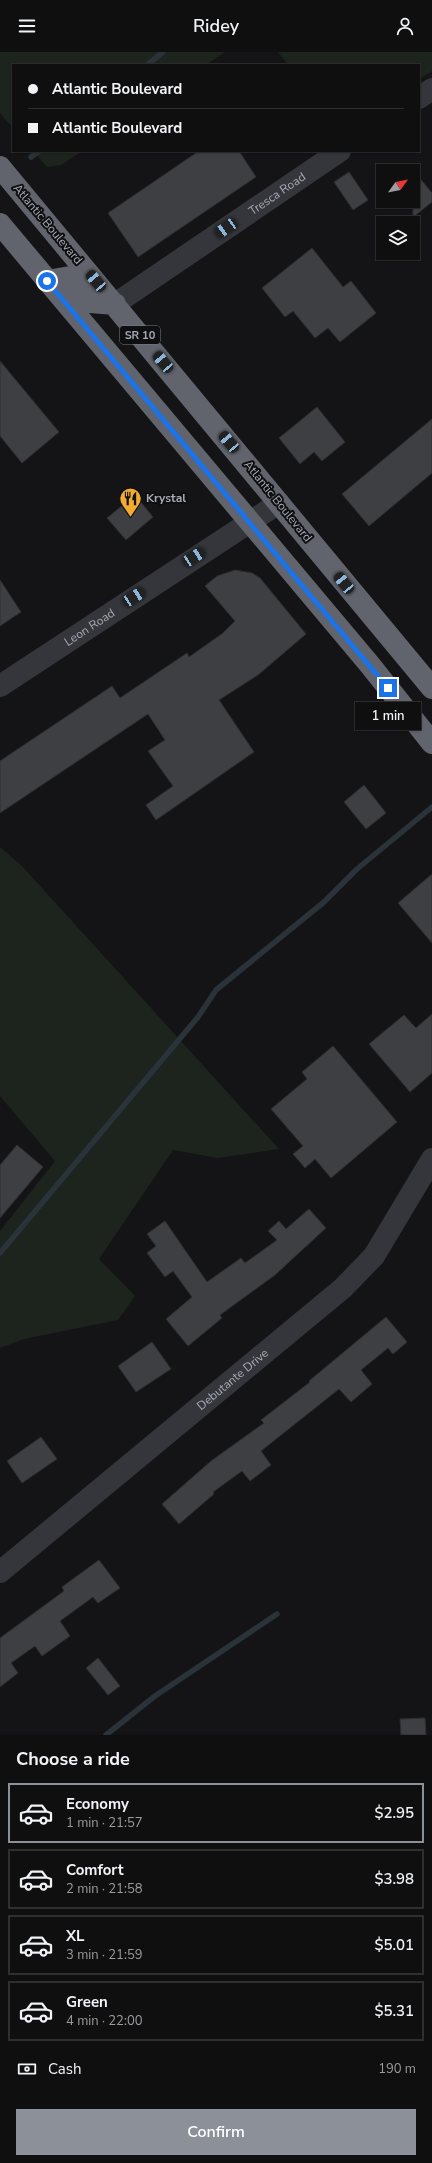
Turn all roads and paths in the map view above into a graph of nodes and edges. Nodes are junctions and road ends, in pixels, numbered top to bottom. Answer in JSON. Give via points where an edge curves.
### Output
{"nodes":[{"id":1,"x":432,"y":89,"type":"edge"},
{"id":2,"x":420,"y":97,"type":"edge"},
{"id":3,"x":339,"y":152,"type":"edge"},
{"id":4,"x":0,"y":167,"type":"edge"},
{"id":5,"x":0,"y":224,"type":"edge"},
{"id":6,"x":47,"y":281,"type":"junction"},
{"id":7,"x":114,"y":304,"type":"junction"},
{"id":8,"x":279,"y":503,"type":"junction"},
{"id":9,"x":249,"y":522,"type":"junction"},
{"id":10,"x":0,"y":686,"type":"edge"},
{"id":11,"x":432,"y":688,"type":"edge"},
{"id":12,"x":432,"y":743,"type":"edge"},
{"id":13,"x":432,"y":1159,"type":"edge"},
{"id":14,"x":0,"y":1572,"type":"edge"}],
"edges":[{"from":1,"to":2,"type":"street"},
{"from":3,"to":7,"type":"street","name":"Tresca Road"},
{"from":4,"to":7,"type":"highway","name":"Atlantic Boulevard","number":"SR 10"},
{"from":5,"to":6,"type":"highway","number":"SR 10"},
{"from":6,"to":7,"type":"highway","via":[[70,278],[90,302]]},
{"from":6,"to":9,"type":"highway","number":"SR 10"},
{"from":7,"to":8,"type":"highway","name":"Atlantic Boulevard","number":"SR 10"},
{"from":8,"to":9,"type":"street","name":"Leon Road"},
{"from":8,"to":11,"type":"highway","name":"Atlantic Boulevard","number":"SR 10"},
{"from":9,"to":10,"type":"street","name":"Leon Road"},
{"from":9,"to":12,"type":"highway","number":"SR 10"},
{"from":13,"to":14,"type":"street","name":"Debutante Drive","via":[[374,1256],[344,1288]]}]}
